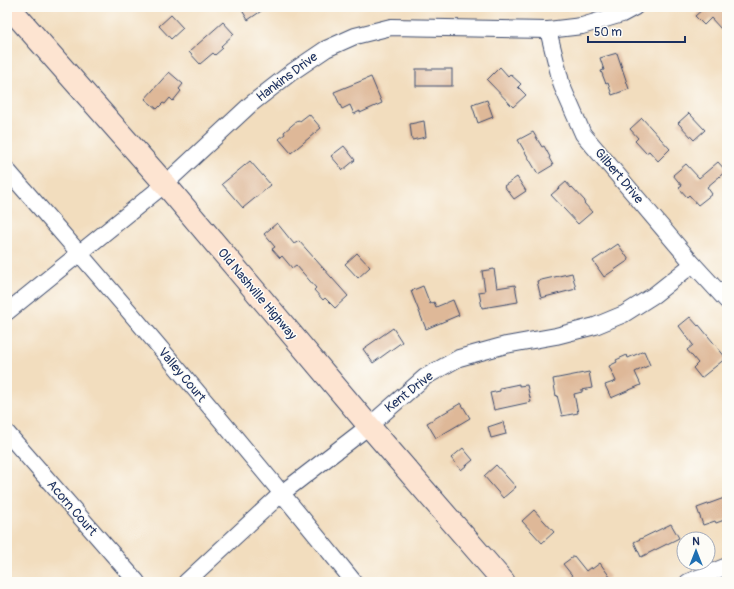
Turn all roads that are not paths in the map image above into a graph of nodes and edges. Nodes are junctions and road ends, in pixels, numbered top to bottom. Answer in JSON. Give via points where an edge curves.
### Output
{"nodes":[{"id":1,"x":9,"y":7,"type":"edge"},
{"id":2,"x":636,"y":7,"type":"edge"},
{"id":3,"x":548,"y":30,"type":"junction"},
{"id":4,"x":7,"y":170,"type":"edge"},
{"id":5,"x":165,"y":184,"type":"junction"},
{"id":6,"x":79,"y":253,"type":"junction"},
{"id":7,"x":693,"y":264,"type":"junction"},
{"id":8,"x":727,"y":301,"type":"edge"},
{"id":9,"x":7,"y":312,"type":"edge"},
{"id":10,"x":369,"y":426,"type":"junction"},
{"id":11,"x":7,"y":433,"type":"edge"},
{"id":12,"x":282,"y":493,"type":"junction"},
{"id":13,"x":727,"y":566,"type":"edge"},
{"id":14,"x":137,"y":582,"type":"edge"},
{"id":15,"x":186,"y":582,"type":"edge"},
{"id":16,"x":354,"y":582,"type":"edge"},
{"id":17,"x":504,"y":582,"type":"edge"},
{"id":18,"x":688,"y":582,"type":"edge"}],
"edges":[{"from":1,"to":5,"type":"main road","name":"Old Nashville Highway"},
{"from":2,"to":3,"type":"street","name":"Hankins Drive","via":[[582,26]]},
{"from":3,"to":5,"type":"street","name":"Hankins Drive","via":[[392,27],[355,36],[326,49],[292,72],[251,104]]},
{"from":3,"to":7,"type":"street","name":"Gilbert Drive","via":[[562,86],[583,134]]},
{"from":4,"to":6,"type":"street","name":"Valley Court"},
{"from":5,"to":6,"type":"street","name":"Hankins Drive"},
{"from":5,"to":10,"type":"main road","name":"Old Nashville Highway"},
{"from":6,"to":9,"type":"street","name":"Hankins Drive"},
{"from":6,"to":12,"type":"street","name":"Valley Court"},
{"from":7,"to":8,"type":"street","name":"Gilbert Drive"},
{"from":7,"to":10,"type":"street","name":"Kent Drive","via":[[654,296],[624,314],[595,326],[459,358],[425,377]]},
{"from":10,"to":12,"type":"street","name":"Kent Drive"},
{"from":10,"to":17,"type":"main road","name":"Old Nashville Highway"},
{"from":11,"to":14,"type":"street","name":"Acorn Court"},
{"from":12,"to":15,"type":"street","name":"Kent Drive"},
{"from":12,"to":16,"type":"street","name":"Valley Court"},
{"from":13,"to":18,"type":"street"}]}
